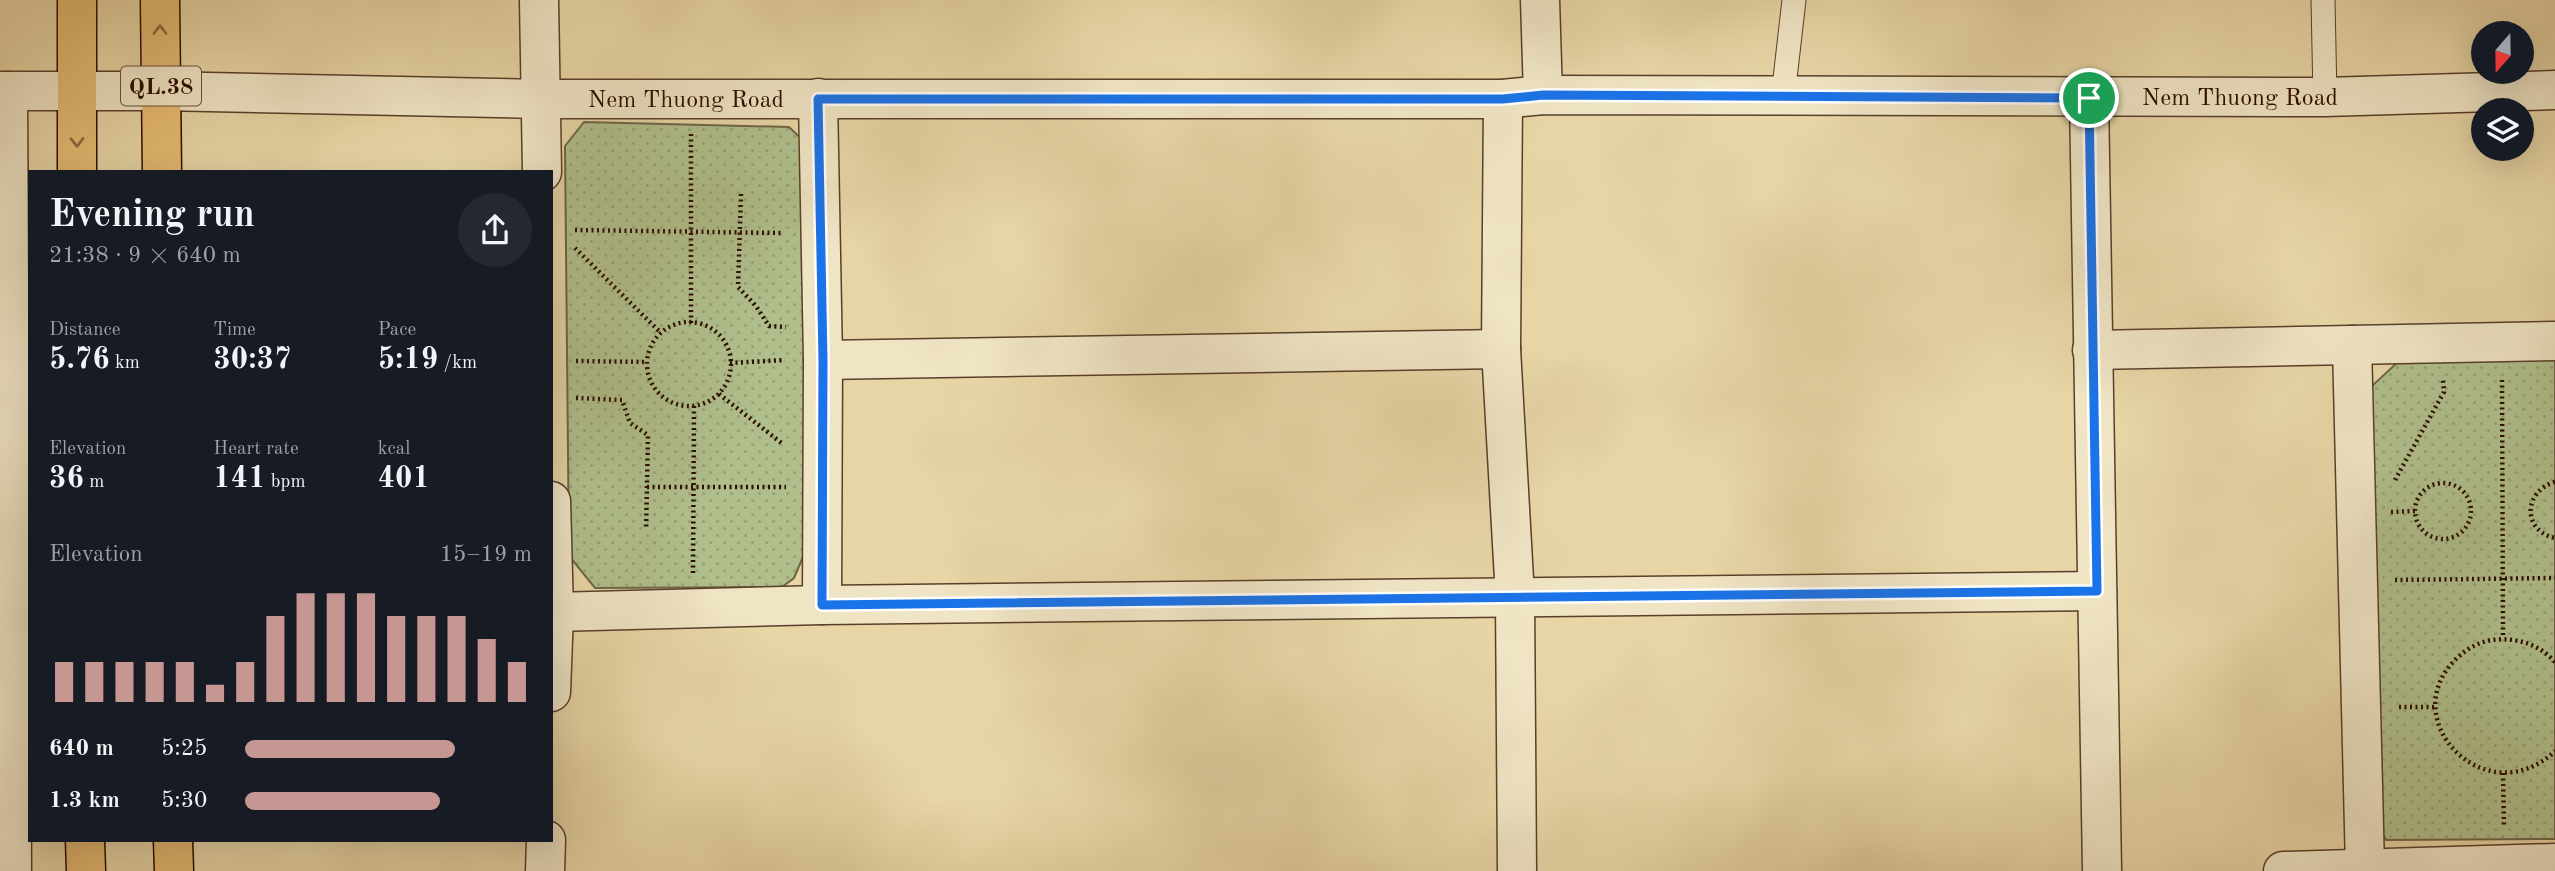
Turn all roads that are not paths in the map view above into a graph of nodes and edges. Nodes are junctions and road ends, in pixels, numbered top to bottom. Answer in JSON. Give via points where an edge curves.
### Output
{"nodes":[{"id":1,"x":77,"y":0,"type":"edge"},
{"id":2,"x":160,"y":0,"type":"edge"},
{"id":3,"x":539,"y":0,"type":"edge"},
{"id":4,"x":1540,"y":0,"type":"edge"},
{"id":5,"x":1794,"y":0,"type":"edge"},
{"id":6,"x":2323,"y":0,"type":"edge"},
{"id":7,"x":2555,"y":90,"type":"edge"},
{"id":8,"x":4,"y":91,"type":"edge"},
{"id":9,"x":160,"y":91,"type":"junction"},
{"id":10,"x":76,"y":93,"type":"junction"},
{"id":11,"x":1543,"y":95,"type":"junction"},
{"id":12,"x":1783,"y":96,"type":"junction"},
{"id":13,"x":2325,"y":97,"type":"junction"},
{"id":14,"x":2089,"y":98,"type":"junction"},
{"id":15,"x":540,"y":99,"type":"junction"},
{"id":16,"x":818,"y":99,"type":"junction"},
{"id":17,"x":1503,"y":99,"type":"junction"},
{"id":18,"x":77,"y":170,"type":"edge"},
{"id":19,"x":162,"y":170,"type":"edge"},
{"id":20,"x":542,"y":170,"type":"edge"},
{"id":21,"x":2555,"y":341,"type":"edge"},
{"id":22,"x":2352,"y":345,"type":"junction"},
{"id":23,"x":1501,"y":349,"type":"junction"},
{"id":24,"x":2092,"y":350,"type":"junction"},
{"id":25,"x":808,"y":360,"type":"junction"},
{"id":26,"x":20,"y":454,"type":"edge"},
{"id":27,"x":553,"y":575,"type":"edge"},
{"id":28,"x":2097,"y":591,"type":"junction"},
{"id":29,"x":1515,"y":597,"type":"junction"},
{"id":30,"x":822,"y":605,"type":"junction"},
{"id":31,"x":554,"y":612,"type":"junction"},
{"id":32,"x":553,"y":639,"type":"edge"},
{"id":33,"x":14,"y":661,"type":"edge"},
{"id":34,"x":85,"y":842,"type":"edge"},
{"id":35,"x":173,"y":842,"type":"edge"},
{"id":36,"x":546,"y":842,"type":"edge"},
{"id":37,"x":2555,"y":863,"type":"edge"},
{"id":38,"x":2365,"y":868,"type":"junction"},
{"id":39,"x":12,"y":871,"type":"edge"},
{"id":40,"x":86,"y":871,"type":"edge"},
{"id":41,"x":174,"y":871,"type":"edge"},
{"id":42,"x":545,"y":871,"type":"edge"},
{"id":43,"x":1517,"y":871,"type":"edge"},
{"id":44,"x":2102,"y":871,"type":"edge"},
{"id":45,"x":2283,"y":871,"type":"edge"}],
"edges":[{"from":1,"to":10,"type":"highway"},
{"from":9,"to":2,"type":"highway","number":"QL.38","one_way":true},
{"from":3,"to":15,"type":"street"},
{"from":4,"to":11,"type":"street"},
{"from":5,"to":12,"type":"lane"},
{"from":6,"to":13,"type":"lane"},
{"from":7,"to":13,"type":"street","name":"Nem Thuong Road"},
{"from":8,"to":10,"type":"street","name":"Nem Thuong Road"},
{"from":8,"to":26,"type":"street"},
{"from":9,"to":10,"type":"street","name":"Nem Thuong Road"},
{"from":9,"to":15,"type":"street","name":"Nem Thuong Road"},
{"from":9,"to":19,"type":"highway","number":"QL.38"},
{"from":10,"to":18,"type":"highway","one_way":true},
{"from":11,"to":12,"type":"street","name":"Nem Thuong Road"},
{"from":11,"to":17,"type":"street","name":"Nem Thuong Road"},
{"from":12,"to":14,"type":"street","name":"Nem Thuong Road"},
{"from":13,"to":14,"type":"street","name":"Nem Thuong Road"},
{"from":14,"to":24,"type":"street"},
{"from":15,"to":16,"type":"street","name":"Nem Thuong Road"},
{"from":15,"to":20,"type":"street"},
{"from":16,"to":17,"type":"street","name":"Nem Thuong Road"},
{"from":16,"to":25,"type":"street"},
{"from":17,"to":23,"type":"street"},
{"from":21,"to":22,"type":"street"},
{"from":22,"to":24,"type":"street"},
{"from":22,"to":38,"type":"street"},
{"from":23,"to":25,"type":"street"},
{"from":23,"to":29,"type":"street"},
{"from":24,"to":28,"type":"street"},
{"from":25,"to":30,"type":"street"},
{"from":26,"to":33,"type":"street"},
{"from":27,"to":31,"type":"street"},
{"from":28,"to":29,"type":"street"},
{"from":28,"to":44,"type":"street"},
{"from":29,"to":30,"type":"street"},
{"from":29,"to":43,"type":"street"},
{"from":30,"to":31,"type":"street"},
{"from":31,"to":32,"type":"street"},
{"from":33,"to":39,"type":"street"},
{"from":34,"to":40,"type":"highway"},
{"from":35,"to":41,"type":"highway"},
{"from":36,"to":42,"type":"street"},
{"from":37,"to":38,"type":"street"},
{"from":38,"to":45,"type":"street"}]}
